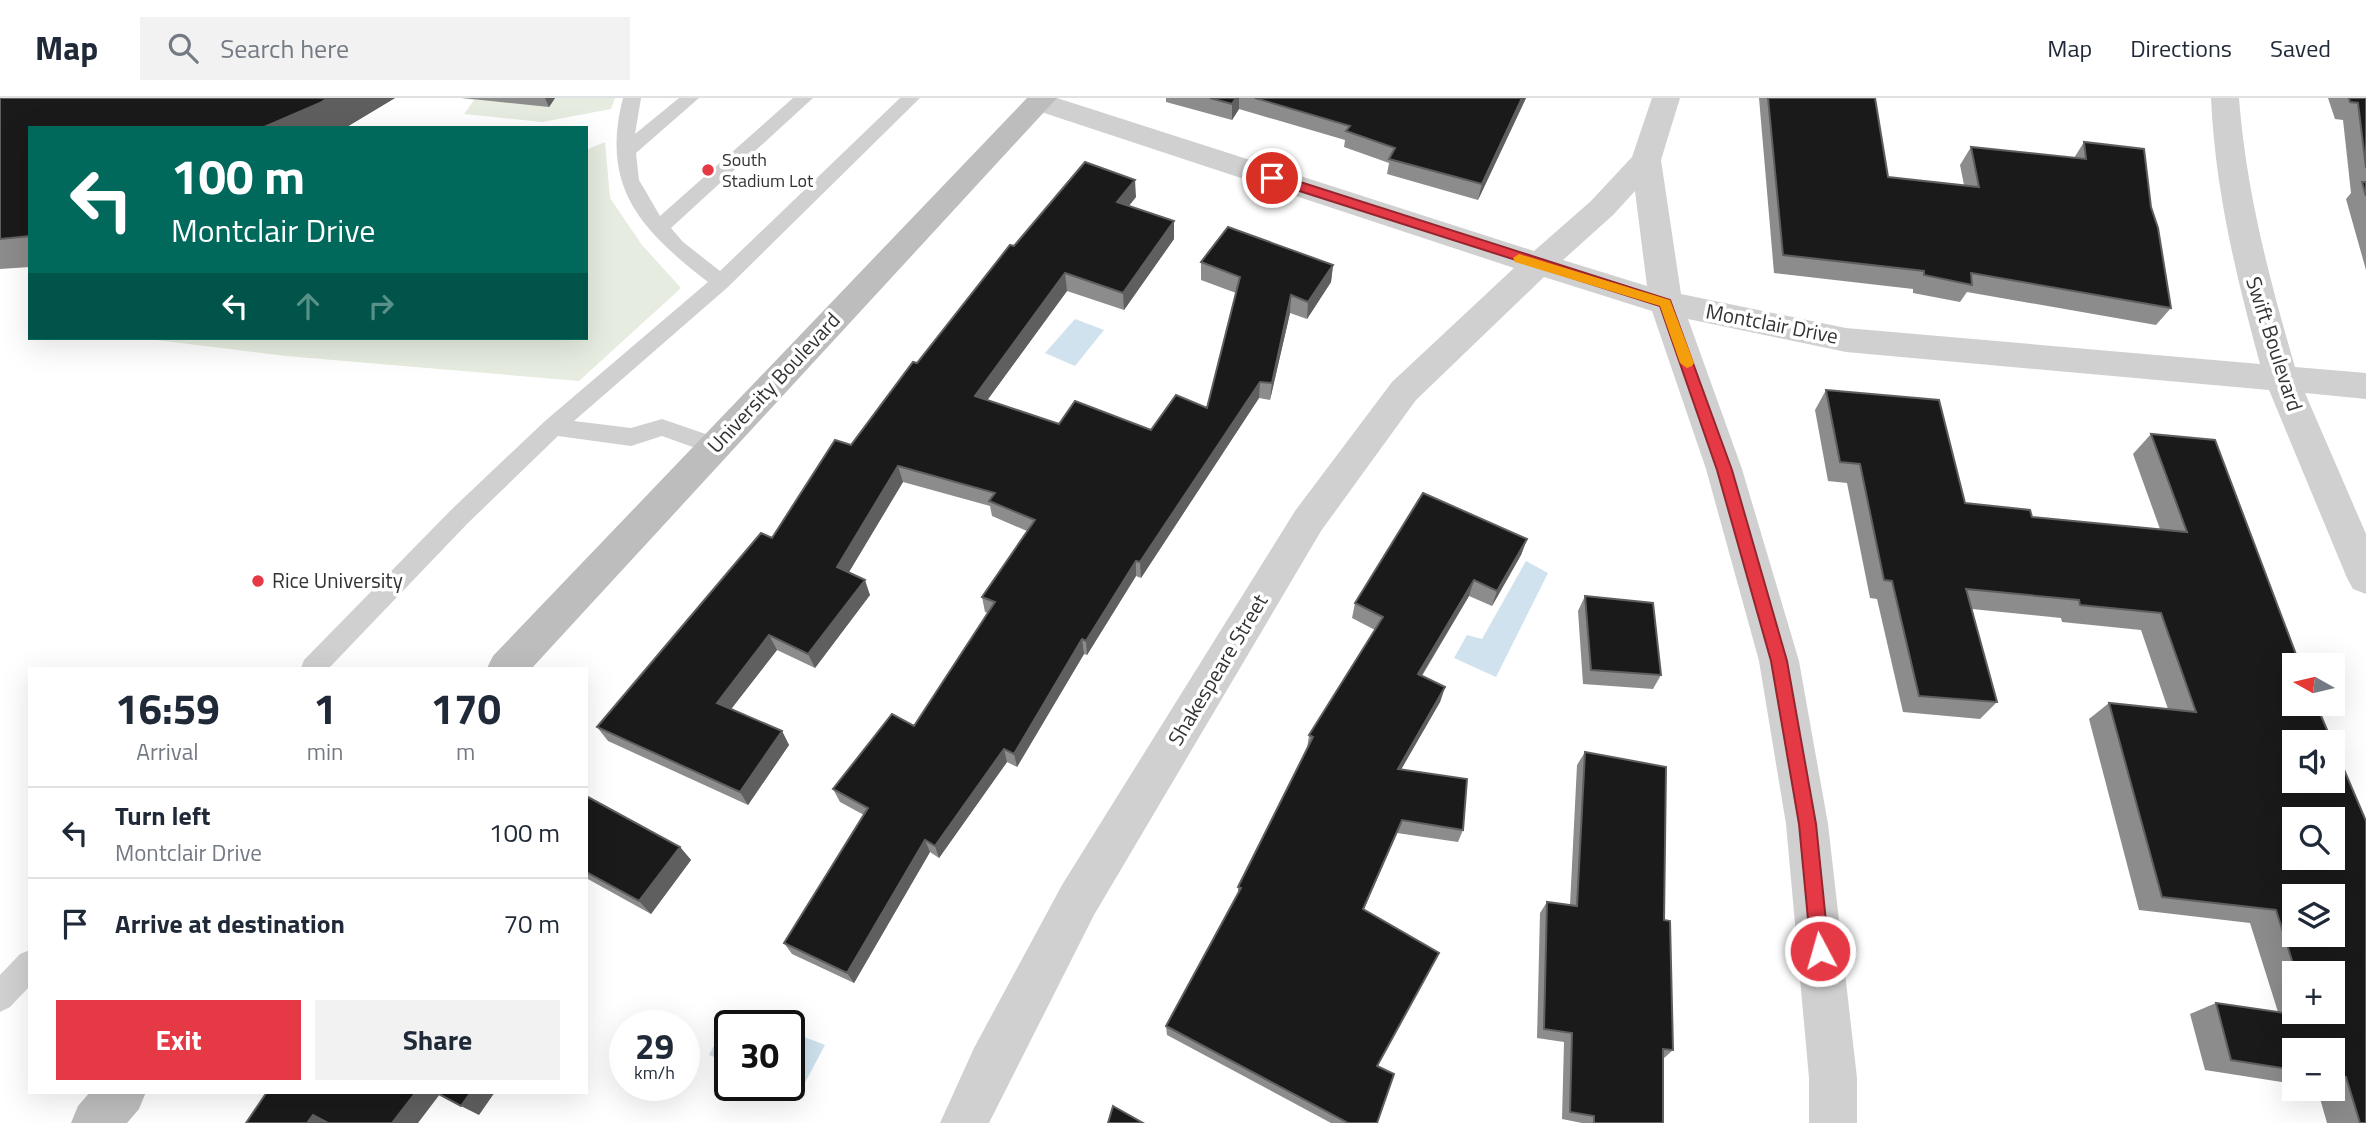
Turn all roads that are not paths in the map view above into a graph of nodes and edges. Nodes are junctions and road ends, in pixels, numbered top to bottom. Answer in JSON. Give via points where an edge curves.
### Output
{"nodes":[{"id":1,"x":632,"y":98,"type":"edge"},
{"id":2,"x":690,"y":98,"type":"edge"},
{"id":3,"x":804,"y":98,"type":"edge"},
{"id":4,"x":911,"y":98,"type":"edge"},
{"id":5,"x":1667,"y":98,"type":"edge"},
{"id":6,"x":2225,"y":98,"type":"edge"},
{"id":7,"x":1041,"y":100,"type":"edge"},
{"id":8,"x":627,"y":151,"type":"junction"},
{"id":9,"x":1646,"y":160,"type":"junction"},
{"id":10,"x":660,"y":227,"type":"junction"},
{"id":11,"x":1538,"y":264,"type":"junction"},
{"id":12,"x":722,"y":282,"type":"junction"},
{"id":13,"x":1666,"y":303,"type":"junction"},
{"id":14,"x":2281,"y":378,"type":"junction"},
{"id":15,"x":2366,"y":386,"type":"edge"},
{"id":16,"x":553,"y":427,"type":"junction"},
{"id":17,"x":715,"y":446,"type":"junction"},
{"id":18,"x":2366,"y":578,"type":"edge"},
{"id":19,"x":314,"y":667,"type":"edge"},
{"id":20,"x":508,"y":667,"type":"edge"},
{"id":21,"x":28,"y":966,"type":"edge"},
{"id":22,"x":0,"y":997,"type":"edge"},
{"id":23,"x":120,"y":1094,"type":"edge"},
{"id":24,"x":95,"y":1123,"type":"edge"},
{"id":25,"x":964,"y":1123,"type":"edge"},
{"id":26,"x":1833,"y":1123,"type":"edge"}],
"edges":[{"from":1,"to":8,"type":"lane","via":[[625,126]]},
{"from":2,"to":8,"type":"lane"},
{"from":3,"to":10,"type":"lane"},
{"from":4,"to":12,"type":"lane"},
{"from":5,"to":9,"type":"street"},
{"from":6,"to":14,"type":"street","name":"Swift Boulevard","via":[[2228,150],[2250,268]]},
{"from":7,"to":11,"type":"street","name":"Montclair Drive"},
{"from":7,"to":17,"type":"main road","name":"University Boulevard"},
{"from":8,"to":10,"type":"lane","via":[[629,180],[645,211]]},
{"from":9,"to":11,"type":"street","name":"Shakespeare Street","via":[[1602,208]]},
{"from":9,"to":13,"type":"street"},
{"from":10,"to":12,"type":"lane","via":[[676,247]]},
{"from":11,"to":13,"type":"street","name":"Montclair Drive"},
{"from":11,"to":25,"type":"street","name":"Shakespeare Street","via":[[1404,391],[1308,521],[1078,900]]},
{"from":12,"to":16,"type":"lane"},
{"from":13,"to":14,"type":"street","name":"Montclair Drive","via":[[1846,340]]},
{"from":13,"to":26,"type":"street","via":[[1724,470],[1779,661],[1808,824],[1833,1078]]},
{"from":14,"to":15,"type":"street","name":"Montclair Drive"},
{"from":14,"to":18,"type":"street","name":"Swift Boulevard"},
{"from":16,"to":17,"type":"lane","via":[[631,437],[662,427]]},
{"from":16,"to":19,"type":"lane"},
{"from":17,"to":20,"type":"main road","name":"University Boulevard"},
{"from":21,"to":22,"type":"lane"},
{"from":23,"to":24,"type":"main road"}]}
